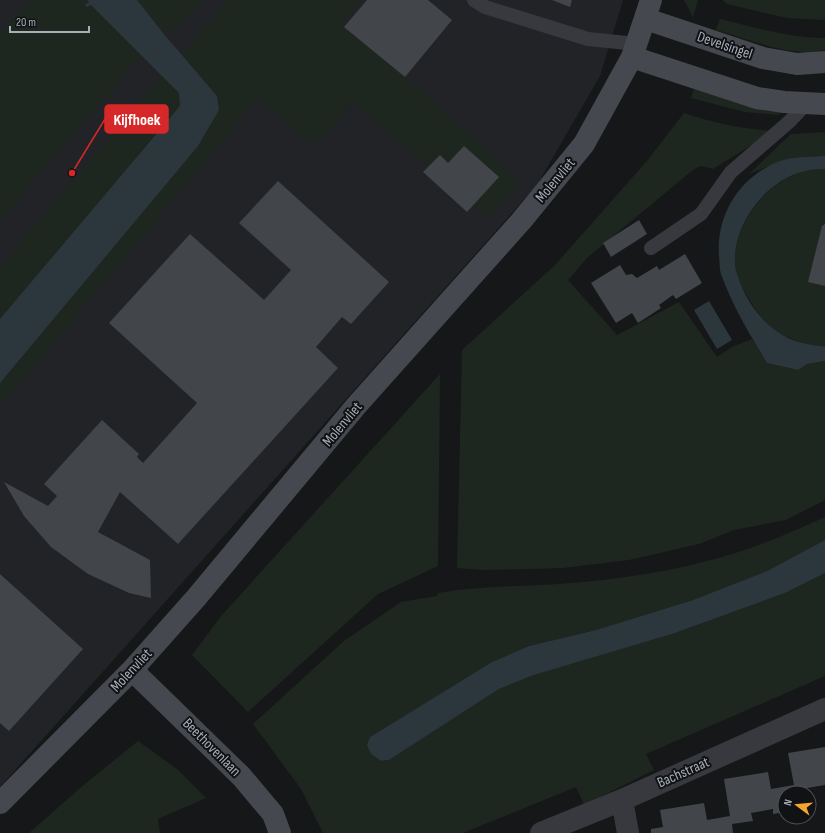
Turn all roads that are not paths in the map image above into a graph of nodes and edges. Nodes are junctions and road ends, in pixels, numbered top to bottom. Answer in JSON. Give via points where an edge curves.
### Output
{"nodes":[{"id":1,"x":474,"y":0,"type":"edge"},
{"id":2,"x":649,"y":10,"type":"edge"},
{"id":3,"x":635,"y":50,"type":"junction"},
{"id":4,"x":825,"y":62,"type":"edge"},
{"id":5,"x":815,"y":104,"type":"edge"},
{"id":6,"x":651,"y":248,"type":"dead end"},
{"id":7,"x":132,"y":670,"type":"junction"},
{"id":8,"x":825,"y":709,"type":"edge"},
{"id":9,"x":622,"y":800,"type":"junction"},
{"id":10,"x":0,"y":803,"type":"edge"},
{"id":11,"x":280,"y":833,"type":"edge"},
{"id":12,"x":541,"y":833,"type":"edge"},
{"id":13,"x":628,"y":833,"type":"edge"}],
"edges":[{"from":1,"to":3,"type":"lane","via":[[485,8],[588,39]]},
{"from":2,"to":3,"type":"street","name":"Molenvliet"},
{"from":2,"to":4,"type":"street","name":"Develsingel","via":[[763,58],[797,64]]},
{"from":3,"to":5,"type":"street","via":[[757,98]]},
{"from":3,"to":7,"type":"street","name":"Molenvliet","via":[[584,144],[522,220],[356,406],[196,598]]},
{"from":5,"to":6,"type":"lane","via":[[790,121],[731,172],[701,214]]},
{"from":7,"to":10,"type":"street","name":"Molenvliet"},
{"from":7,"to":11,"type":"street","name":"Beethovenlaan","via":[[241,776],[273,814]]},
{"from":8,"to":9,"type":"street","name":"Bachstraat"},
{"from":9,"to":12,"type":"street","name":"Bachstraat"},
{"from":9,"to":13,"type":"street"}]}
